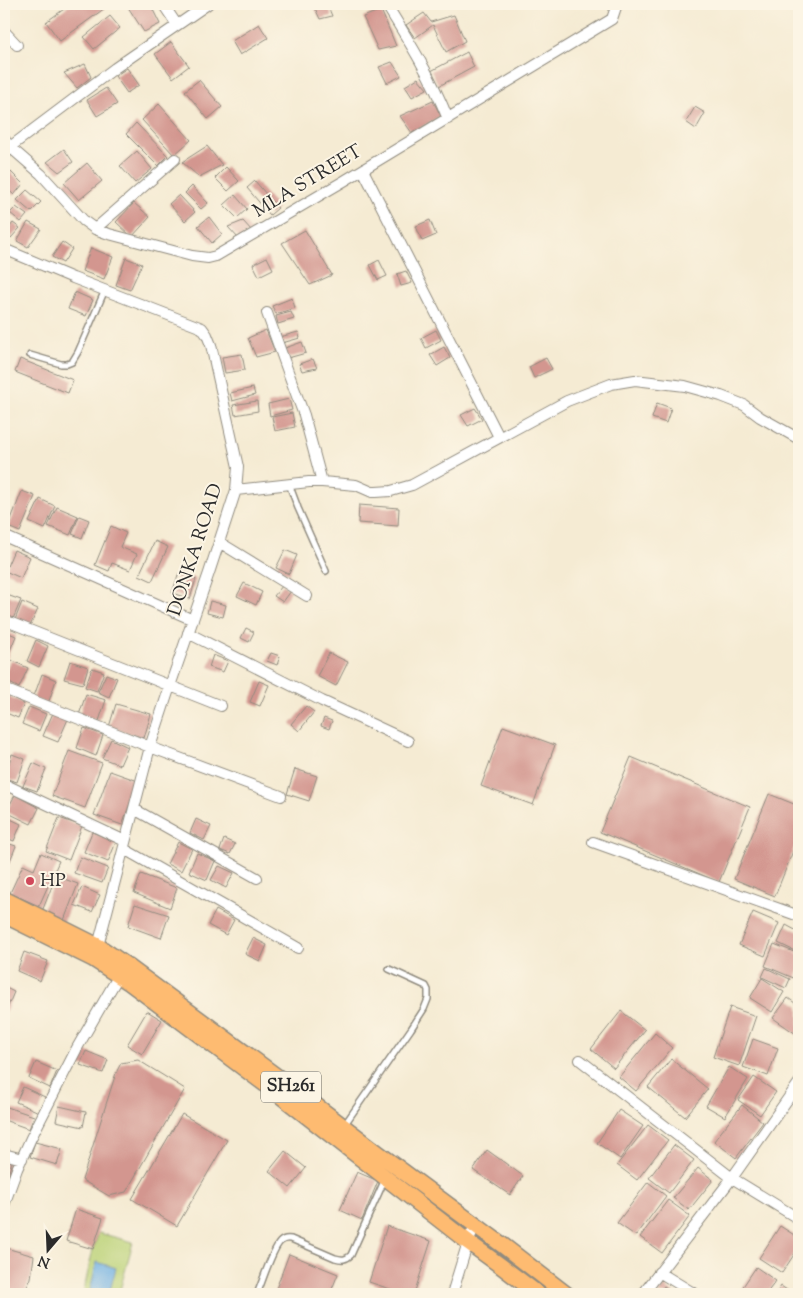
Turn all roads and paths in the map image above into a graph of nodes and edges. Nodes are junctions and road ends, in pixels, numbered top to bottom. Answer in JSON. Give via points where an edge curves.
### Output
{"nodes":[{"id":1,"x":163,"y":4,"type":"edge"},
{"id":2,"x":208,"y":4,"type":"edge"},
{"id":3,"x":386,"y":4,"type":"edge"},
{"id":4,"x":617,"y":4,"type":"edge"},
{"id":5,"x":177,"y":25,"type":"junction"},
{"id":6,"x":4,"y":31,"type":"edge"},
{"id":7,"x":17,"y":45,"type":"dead end"},
{"id":8,"x":448,"y":118,"type":"junction"},
{"id":9,"x":6,"y":147,"type":"edge"},
{"id":10,"x":175,"y":159,"type":"dead end"},
{"id":11,"x":363,"y":170,"type":"junction"},
{"id":12,"x":95,"y":229,"type":"junction"},
{"id":13,"x":4,"y":249,"type":"edge"},
{"id":14,"x":104,"y":290,"type":"junction"},
{"id":15,"x":268,"y":314,"type":"dead end"},
{"id":16,"x":30,"y":355,"type":"dead end"},
{"id":17,"x":499,"y":437,"type":"junction"},
{"id":18,"x":799,"y":440,"type":"edge"},
{"id":19,"x":322,"y":482,"type":"junction"},
{"id":20,"x":289,"y":484,"type":"junction"},
{"id":21,"x":236,"y":490,"type":"junction"},
{"id":22,"x":4,"y":536,"type":"edge"},
{"id":23,"x":219,"y":542,"type":"junction"},
{"id":24,"x":326,"y":571,"type":"dead end"},
{"id":25,"x":307,"y":596,"type":"dead end"},
{"id":26,"x":4,"y":620,"type":"edge"},
{"id":27,"x":192,"y":620,"type":"junction"},
{"id":28,"x":188,"y":633,"type":"junction"},
{"id":29,"x":170,"y":686,"type":"junction"},
{"id":30,"x":4,"y":689,"type":"edge"},
{"id":31,"x":221,"y":706,"type":"dead end"},
{"id":32,"x":408,"y":741,"type":"dead end"},
{"id":33,"x":150,"y":748,"type":"junction"},
{"id":34,"x":4,"y":784,"type":"edge"},
{"id":35,"x":281,"y":796,"type":"dead end"},
{"id":36,"x":134,"y":810,"type":"junction"},
{"id":37,"x":593,"y":842,"type":"dead end"},
{"id":38,"x":124,"y":845,"type":"junction"},
{"id":39,"x":257,"y":878,"type":"dead end"},
{"id":40,"x":4,"y":899,"type":"edge"},
{"id":41,"x":4,"y":915,"type":"edge"},
{"id":42,"x":799,"y":916,"type":"edge"},
{"id":43,"x":298,"y":948,"type":"dead end"},
{"id":44,"x":96,"y":952,"type":"junction"},
{"id":45,"x":389,"y":969,"type":"dead end"},
{"id":46,"x":119,"y":975,"type":"junction"},
{"id":47,"x":580,"y":1060,"type":"dead end"},
{"id":48,"x":799,"y":1083,"type":"edge"},
{"id":49,"x":343,"y":1126,"type":"junction"},
{"id":50,"x":4,"y":1154,"type":"edge"},
{"id":51,"x":22,"y":1159,"type":"junction"},
{"id":52,"x":385,"y":1178,"type":"junction"},
{"id":53,"x":732,"y":1178,"type":"junction"},
{"id":54,"x":5,"y":1200,"type":"edge"},
{"id":55,"x":799,"y":1219,"type":"edge"},
{"id":56,"x":475,"y":1225,"type":"junction"},
{"id":57,"x":468,"y":1242,"type":"junction"},
{"id":58,"x":659,"y":1272,"type":"junction"},
{"id":59,"x":258,"y":1294,"type":"edge"},
{"id":60,"x":452,"y":1294,"type":"edge"},
{"id":61,"x":538,"y":1294,"type":"edge"},
{"id":62,"x":566,"y":1294,"type":"edge"},
{"id":63,"x":643,"y":1294,"type":"edge"},
{"id":64,"x":695,"y":1294,"type":"edge"}],
"edges":[{"from":1,"to":5,"type":"street"},
{"from":2,"to":5,"type":"street","name":"MLA STREET"},
{"from":3,"to":8,"type":"street","via":[[424,66]]},
{"from":4,"to":8,"type":"street","name":"MLA STREET","via":[[612,19]]},
{"from":5,"to":9,"type":"street","name":"MLA STREET"},
{"from":6,"to":7,"type":"street"},
{"from":8,"to":11,"type":"street","name":"MLA STREET"},
{"from":9,"to":12,"type":"street","name":"MLA STREET","via":[[41,174],[84,222]]},
{"from":10,"to":12,"type":"street"},
{"from":11,"to":12,"type":"street","name":"MLA STREET","via":[[208,258],[158,248]]},
{"from":11,"to":17,"type":"street"},
{"from":13,"to":14,"type":"street","name":"DONKA ROAD"},
{"from":14,"to":16,"type":"lane","via":[[72,362],[61,364]]},
{"from":14,"to":21,"type":"street","name":"DONKA ROAD","via":[[193,323],[207,335],[238,467]]},
{"from":15,"to":19,"type":"street","via":[[304,415]]},
{"from":17,"to":18,"type":"street","via":[[567,401],[610,384],[635,380],[685,386],[722,396],[744,405]]},
{"from":17,"to":19,"type":"street","via":[[412,485],[391,491],[372,492],[356,485]]},
{"from":19,"to":20,"type":"street"},
{"from":20,"to":21,"type":"street"},
{"from":20,"to":24,"type":"lane"},
{"from":21,"to":23,"type":"street","name":"DONKA ROAD"},
{"from":22,"to":27,"type":"street"},
{"from":23,"to":25,"type":"street"},
{"from":23,"to":27,"type":"street","name":"DONKA ROAD"},
{"from":26,"to":29,"type":"street"},
{"from":27,"to":28,"type":"street","name":"DONKA ROAD"},
{"from":28,"to":29,"type":"street","name":"DONKA ROAD"},
{"from":28,"to":32,"type":"street"},
{"from":29,"to":31,"type":"street"},
{"from":29,"to":33,"type":"street","name":"DONKA ROAD"},
{"from":30,"to":33,"type":"street"},
{"from":33,"to":35,"type":"street"},
{"from":33,"to":36,"type":"street","name":"DONKA ROAD"},
{"from":34,"to":38,"type":"street"},
{"from":36,"to":38,"type":"street","name":"DONKA ROAD"},
{"from":36,"to":39,"type":"street"},
{"from":37,"to":42,"type":"street"},
{"from":38,"to":43,"type":"street"},
{"from":38,"to":44,"type":"street","name":"DONKA ROAD"},
{"from":40,"to":44,"type":"main road","number":"SH261"},
{"from":41,"to":44,"type":"main road","number":"SH261"},
{"from":44,"to":46,"type":"main road","number":"SH261"},
{"from":44,"to":49,"type":"main road","number":"SH261","via":[[130,968]]},
{"from":45,"to":49,"type":"lane","via":[[426,986],[428,999],[411,1029]]},
{"from":46,"to":51,"type":"street","via":[[77,1048]]},
{"from":46,"to":52,"type":"main road","number":"SH261"},
{"from":47,"to":53,"type":"street"},
{"from":48,"to":53,"type":"street"},
{"from":49,"to":56,"type":"main road","number":"SH261"},
{"from":50,"to":51,"type":"street"},
{"from":51,"to":54,"type":"street"},
{"from":52,"to":57,"type":"main road","number":"SH261"},
{"from":52,"to":59,"type":"lane","via":[[351,1256],[343,1260],[295,1240],[282,1240],[274,1251]]},
{"from":53,"to":55,"type":"street"},
{"from":53,"to":58,"type":"street"},
{"from":56,"to":57,"type":"street"},
{"from":56,"to":62,"type":"main road","number":"SH261"},
{"from":57,"to":60,"type":"street"},
{"from":57,"to":61,"type":"main road","number":"SH261"},
{"from":58,"to":63,"type":"street"},
{"from":58,"to":64,"type":"street"}]}
